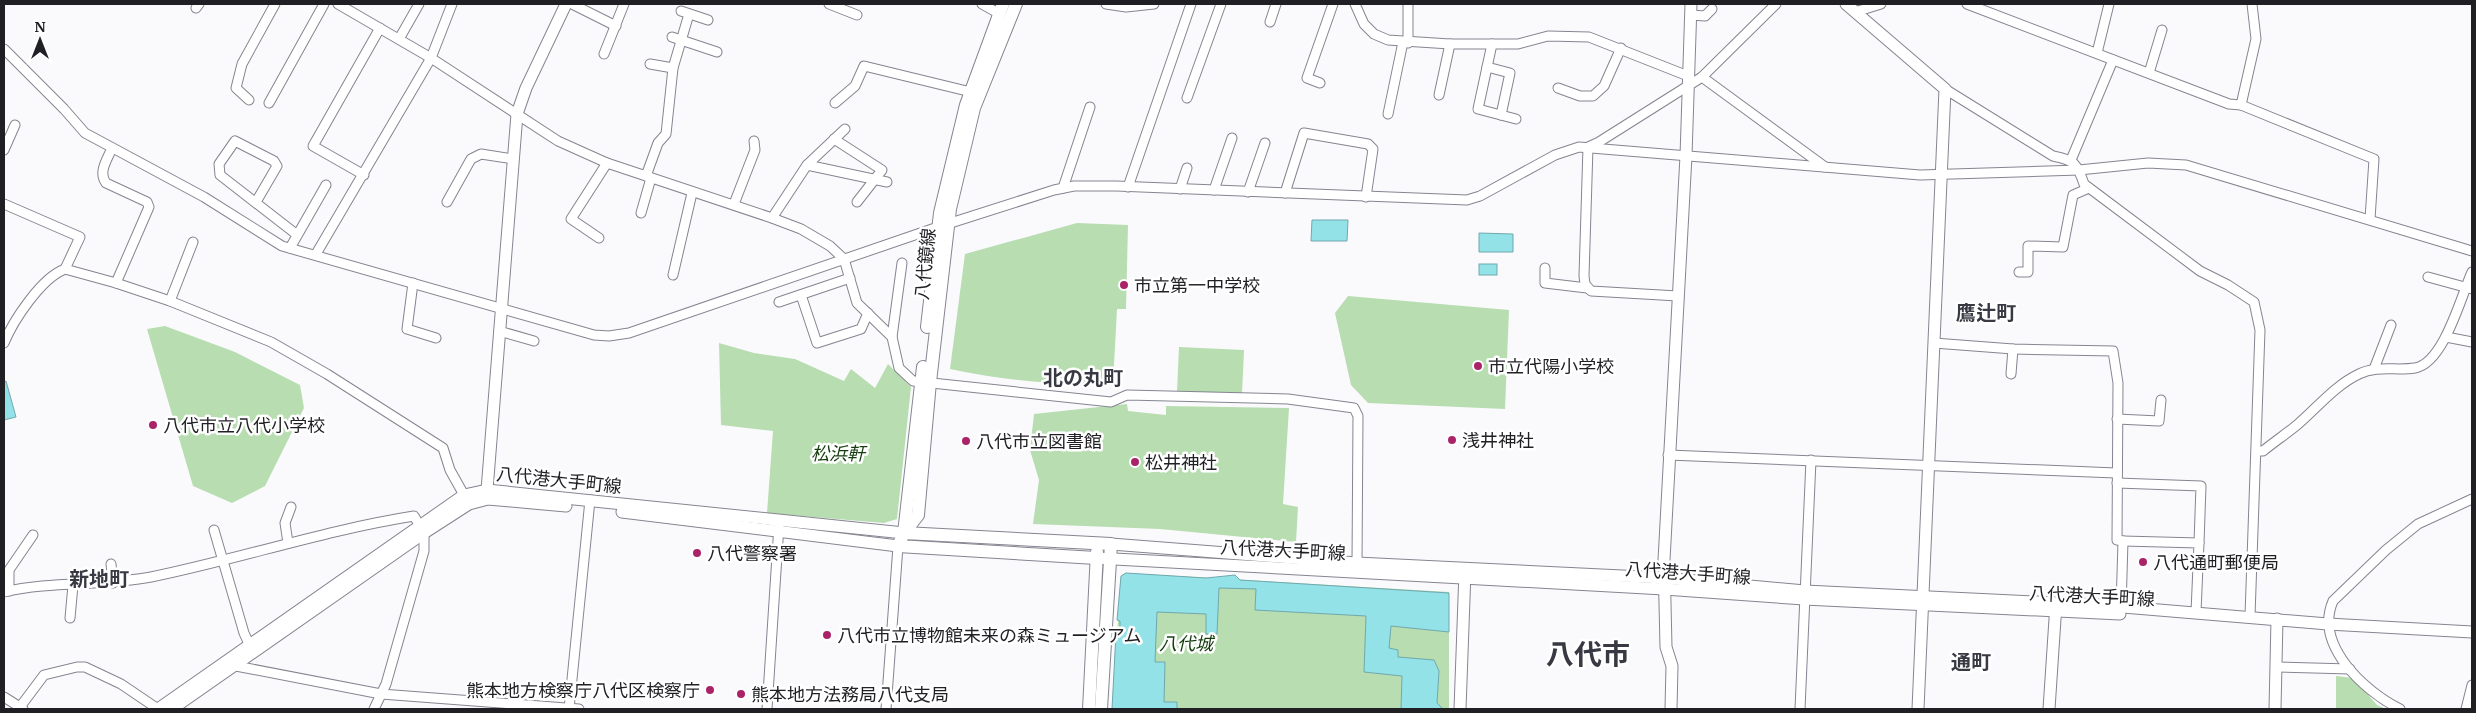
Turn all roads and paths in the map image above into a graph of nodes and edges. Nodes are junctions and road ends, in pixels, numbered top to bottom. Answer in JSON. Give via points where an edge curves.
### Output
{"nodes":[{"id":1,"x":275,"y":4,"type":"edge"},
{"id":2,"x":324,"y":4,"type":"edge"},
{"id":3,"x":338,"y":4,"type":"edge"},
{"id":4,"x":358,"y":4,"type":"edge"},
{"id":5,"x":419,"y":4,"type":"edge"},
{"id":6,"x":452,"y":4,"type":"edge"},
{"id":7,"x":566,"y":4,"type":"edge"},
{"id":8,"x":572,"y":4,"type":"edge"},
{"id":9,"x":624,"y":4,"type":"edge"},
{"id":10,"x":829,"y":4,"type":"edge"},
{"id":11,"x":982,"y":4,"type":"edge"},
{"id":12,"x":1016,"y":4,"type":"edge"},
{"id":13,"x":1106,"y":4,"type":"edge"},
{"id":14,"x":1154,"y":4,"type":"edge"},
{"id":15,"x":1191,"y":4,"type":"edge"},
{"id":16,"x":1221,"y":4,"type":"edge"},
{"id":17,"x":1276,"y":4,"type":"edge"},
{"id":18,"x":1333,"y":4,"type":"edge"},
{"id":19,"x":1355,"y":4,"type":"edge"},
{"id":20,"x":1408,"y":4,"type":"edge"},
{"id":21,"x":1776,"y":4,"type":"edge"},
{"id":22,"x":1881,"y":4,"type":"edge"},
{"id":23,"x":1967,"y":4,"type":"edge"},
{"id":24,"x":2109,"y":4,"type":"edge"},
{"id":25,"x":2252,"y":4,"type":"edge"},
{"id":26,"x":1984,"y":7,"type":"edge"},
{"id":27,"x":1001,"y":8,"type":"edge"},
{"id":28,"x":1851,"y":8,"type":"edge"},
{"id":29,"x":1712,"y":9,"type":"dead end"},
{"id":30,"x":1691,"y":10,"type":"edge"},
{"id":31,"x":353,"y":13,"type":"junction"},
{"id":32,"x":857,"y":15,"type":"dead end"},
{"id":33,"x":708,"y":20,"type":"dead end"},
{"id":34,"x":1270,"y":22,"type":"dead end"},
{"id":35,"x":616,"y":26,"type":"junction"},
{"id":36,"x":380,"y":28,"type":"junction"},
{"id":37,"x":2162,"y":30,"type":"dead end"},
{"id":38,"x":672,"y":37,"type":"dead end"},
{"id":39,"x":399,"y":39,"type":"junction"},
{"id":40,"x":681,"y":40,"type":"junction"},
{"id":41,"x":1405,"y":42,"type":"junction"},
{"id":42,"x":1450,"y":44,"type":"junction"},
{"id":43,"x":1492,"y":44,"type":"junction"},
{"id":44,"x":1621,"y":48,"type":"junction"},
{"id":45,"x":4,"y":49,"type":"edge"},
{"id":46,"x":717,"y":52,"type":"dead end"},
{"id":47,"x":2097,"y":53,"type":"junction"},
{"id":48,"x":604,"y":54,"type":"dead end"},
{"id":49,"x":431,"y":58,"type":"junction"},
{"id":50,"x":2113,"y":60,"type":"junction"},
{"id":51,"x":650,"y":64,"type":"dead end"},
{"id":52,"x":1487,"y":67,"type":"junction"},
{"id":53,"x":673,"y":68,"type":"junction"},
{"id":54,"x":2149,"y":73,"type":"junction"},
{"id":55,"x":1702,"y":77,"type":"junction"},
{"id":56,"x":1688,"y":81,"type":"junction"},
{"id":57,"x":1320,"y":83,"type":"dead end"},
{"id":58,"x":1558,"y":88,"type":"dead end"},
{"id":59,"x":1945,"y":89,"type":"junction"},
{"id":60,"x":970,"y":92,"type":"junction"},
{"id":61,"x":1439,"y":95,"type":"dead end"},
{"id":62,"x":1187,"y":98,"type":"dead end"},
{"id":63,"x":249,"y":100,"type":"dead end"},
{"id":64,"x":269,"y":103,"type":"dead end"},
{"id":65,"x":835,"y":104,"type":"dead end"},
{"id":66,"x":2241,"y":105,"type":"junction"},
{"id":67,"x":1090,"y":107,"type":"dead end"},
{"id":68,"x":517,"y":114,"type":"junction"},
{"id":69,"x":1388,"y":114,"type":"dead end"},
{"id":70,"x":1501,"y":115,"type":"junction"},
{"id":71,"x":1516,"y":119,"type":"dead end"},
{"id":72,"x":15,"y":125,"type":"dead end"},
{"id":73,"x":845,"y":129,"type":"dead end"},
{"id":74,"x":1232,"y":138,"type":"dead end"},
{"id":75,"x":834,"y":139,"type":"junction"},
{"id":76,"x":754,"y":141,"type":"dead end"},
{"id":77,"x":1265,"y":143,"type":"dead end"},
{"id":78,"x":1588,"y":147,"type":"junction"},
{"id":79,"x":112,"y":148,"type":"junction"},
{"id":80,"x":4,"y":150,"type":"edge"},
{"id":81,"x":1686,"y":156,"type":"junction"},
{"id":82,"x":513,"y":159,"type":"junction"},
{"id":83,"x":2071,"y":160,"type":"junction"},
{"id":84,"x":607,"y":163,"type":"junction"},
{"id":85,"x":807,"y":165,"type":"junction"},
{"id":86,"x":1825,"y":167,"type":"junction"},
{"id":87,"x":1187,"y":168,"type":"dead end"},
{"id":88,"x":2079,"y":170,"type":"junction"},
{"id":89,"x":364,"y":175,"type":"junction"},
{"id":90,"x":1942,"y":176,"type":"junction"},
{"id":91,"x":648,"y":177,"type":"junction"},
{"id":92,"x":875,"y":180,"type":"junction"},
{"id":93,"x":887,"y":182,"type":"dead end"},
{"id":94,"x":326,"y":185,"type":"dead end"},
{"id":95,"x":1128,"y":187,"type":"junction"},
{"id":96,"x":1063,"y":188,"type":"junction"},
{"id":97,"x":2089,"y":188,"type":"junction"},
{"id":98,"x":1180,"y":189,"type":"junction"},
{"id":99,"x":1214,"y":190,"type":"junction"},
{"id":100,"x":1248,"y":192,"type":"junction"},
{"id":101,"x":692,"y":193,"type":"junction"},
{"id":102,"x":1285,"y":193,"type":"junction"},
{"id":103,"x":1366,"y":197,"type":"junction"},
{"id":104,"x":256,"y":202,"type":"junction"},
{"id":105,"x":447,"y":202,"type":"dead end"},
{"id":106,"x":857,"y":202,"type":"dead end"},
{"id":107,"x":4,"y":204,"type":"edge"},
{"id":108,"x":734,"y":204,"type":"junction"},
{"id":109,"x":641,"y":213,"type":"dead end"},
{"id":110,"x":772,"y":218,"type":"junction"},
{"id":111,"x":2370,"y":219,"type":"junction"},
{"id":112,"x":943,"y":225,"type":"junction"},
{"id":113,"x":296,"y":234,"type":"junction"},
{"id":114,"x":599,"y":238,"type":"dead end"},
{"id":115,"x":193,"y":242,"type":"dead end"},
{"id":116,"x":290,"y":248,"type":"junction"},
{"id":117,"x":2472,"y":251,"type":"edge"},
{"id":118,"x":316,"y":254,"type":"junction"},
{"id":119,"x":844,"y":259,"type":"junction"},
{"id":120,"x":902,"y":263,"type":"dead end"},
{"id":121,"x":1545,"y":268,"type":"dead end"},
{"id":122,"x":65,"y":270,"type":"junction"},
{"id":123,"x":2028,"y":272,"type":"dead end"},
{"id":124,"x":2472,"y":272,"type":"edge"},
{"id":125,"x":673,"y":275,"type":"dead end"},
{"id":126,"x":2428,"y":277,"type":"dead end"},
{"id":127,"x":850,"y":278,"type":"junction"},
{"id":128,"x":116,"y":283,"type":"junction"},
{"id":129,"x":413,"y":283,"type":"junction"},
{"id":130,"x":1587,"y":288,"type":"junction"},
{"id":131,"x":2469,"y":288,"type":"edge"},
{"id":132,"x":801,"y":294,"type":"junction"},
{"id":133,"x":1678,"y":296,"type":"junction"},
{"id":134,"x":170,"y":301,"type":"junction"},
{"id":135,"x":779,"y":302,"type":"dead end"},
{"id":136,"x":501,"y":309,"type":"junction"},
{"id":137,"x":868,"y":313,"type":"junction"},
{"id":138,"x":2391,"y":325,"type":"dead end"},
{"id":139,"x":499,"y":331,"type":"junction"},
{"id":140,"x":892,"y":336,"type":"junction"},
{"id":141,"x":2446,"y":337,"type":"junction"},
{"id":142,"x":436,"y":338,"type":"dead end"},
{"id":143,"x":534,"y":341,"type":"dead end"},
{"id":144,"x":2472,"y":342,"type":"edge"},
{"id":145,"x":4,"y":343,"type":"edge"},
{"id":146,"x":1934,"y":343,"type":"junction"},
{"id":147,"x":2013,"y":349,"type":"junction"},
{"id":148,"x":2374,"y":369,"type":"junction"},
{"id":149,"x":2011,"y":374,"type":"dead end"},
{"id":150,"x":925,"y":382,"type":"junction"},
{"id":151,"x":2161,"y":400,"type":"dead end"},
{"id":152,"x":2117,"y":419,"type":"junction"},
{"id":153,"x":2257,"y":451,"type":"junction"},
{"id":154,"x":1668,"y":455,"type":"junction"},
{"id":155,"x":1811,"y":460,"type":"junction"},
{"id":156,"x":1929,"y":465,"type":"junction"},
{"id":157,"x":2116,"y":473,"type":"junction"},
{"id":158,"x":2117,"y":483,"type":"junction"},
{"id":159,"x":487,"y":490,"type":"junction"},
{"id":160,"x":464,"y":495,"type":"junction"},
{"id":161,"x":2472,"y":499,"type":"edge"},
{"id":162,"x":590,"y":504,"type":"junction"},
{"id":163,"x":291,"y":507,"type":"dead end"},
{"id":164,"x":779,"y":526,"type":"junction"},
{"id":165,"x":422,"y":529,"type":"junction"},
{"id":166,"x":214,"y":530,"type":"dead end"},
{"id":167,"x":904,"y":533,"type":"junction"},
{"id":168,"x":33,"y":535,"type":"dead end"},
{"id":169,"x":2123,"y":541,"type":"junction"},
{"id":170,"x":288,"y":543,"type":"junction"},
{"id":171,"x":2199,"y":543,"type":"junction"},
{"id":172,"x":1097,"y":544,"type":"junction"},
{"id":173,"x":1111,"y":544,"type":"junction"},
{"id":174,"x":898,"y":546,"type":"junction"},
{"id":175,"x":1096,"y":558,"type":"junction"},
{"id":176,"x":1110,"y":559,"type":"junction"},
{"id":177,"x":223,"y":560,"type":"junction"},
{"id":178,"x":1357,"y":563,"type":"junction"},
{"id":179,"x":111,"y":564,"type":"dead end"},
{"id":180,"x":1465,"y":574,"type":"junction"},
{"id":181,"x":113,"y":583,"type":"junction"},
{"id":182,"x":1664,"y":584,"type":"junction"},
{"id":183,"x":72,"y":585,"type":"junction"},
{"id":184,"x":7,"y":591,"type":"edge"},
{"id":185,"x":1804,"y":595,"type":"junction"},
{"id":186,"x":1924,"y":600,"type":"junction"},
{"id":187,"x":2056,"y":607,"type":"junction"},
{"id":188,"x":2121,"y":608,"type":"junction"},
{"id":189,"x":2196,"y":612,"type":"junction"},
{"id":190,"x":2250,"y":616,"type":"junction"},
{"id":191,"x":70,"y":618,"type":"dead end"},
{"id":192,"x":2277,"y":619,"type":"junction"},
{"id":193,"x":2328,"y":624,"type":"junction"},
{"id":194,"x":2472,"y":632,"type":"edge"},
{"id":195,"x":250,"y":646,"type":"junction"},
{"id":196,"x":233,"y":663,"type":"junction"},
{"id":197,"x":2276,"y":667,"type":"junction"},
{"id":198,"x":2350,"y":669,"type":"junction"},
{"id":199,"x":2472,"y":685,"type":"edge"},
{"id":200,"x":380,"y":694,"type":"junction"},
{"id":201,"x":4,"y":697,"type":"edge"},
{"id":202,"x":22,"y":708,"type":"edge"},
{"id":203,"x":158,"y":709,"type":"edge"},
{"id":204,"x":172,"y":709,"type":"edge"},
{"id":205,"x":374,"y":709,"type":"edge"},
{"id":206,"x":572,"y":709,"type":"edge"},
{"id":207,"x":767,"y":709,"type":"edge"},
{"id":208,"x":886,"y":709,"type":"edge"},
{"id":209,"x":1089,"y":709,"type":"edge"},
{"id":210,"x":1101,"y":709,"type":"edge"},
{"id":211,"x":1460,"y":709,"type":"edge"},
{"id":212,"x":1671,"y":709,"type":"edge"},
{"id":213,"x":1800,"y":709,"type":"edge"},
{"id":214,"x":1918,"y":709,"type":"edge"},
{"id":215,"x":2049,"y":709,"type":"edge"},
{"id":216,"x":2275,"y":709,"type":"edge"},
{"id":217,"x":2400,"y":709,"type":"edge"},
{"id":218,"x":2466,"y":709,"type":"edge"}],
"edges":[{"from":1,"to":63,"type":"street","via":[[242,64],[236,88]]},
{"from":2,"to":64,"type":"street"},
{"from":3,"to":31,"type":"street"},
{"from":4,"to":31,"type":"street"},
{"from":5,"to":39,"type":"street"},
{"from":6,"to":49,"type":"street"},
{"from":7,"to":68,"type":"main road"},
{"from":8,"to":35,"type":"street"},
{"from":9,"to":35,"type":"street"},
{"from":10,"to":32,"type":"street"},
{"from":11,"to":27,"type":"street"},
{"from":12,"to":112,"type":"main road","name":"八代鏡線","via":[[974,108]]},
{"from":13,"to":14,"type":"street"},
{"from":15,"to":95,"type":"street"},
{"from":16,"to":62,"type":"street"},
{"from":17,"to":34,"type":"street"},
{"from":18,"to":57,"type":"street","via":[[1307,78]]},
{"from":19,"to":41,"type":"street","via":[[1364,24],[1374,34]]},
{"from":20,"to":41,"type":"street"},
{"from":21,"to":55,"type":"street"},
{"from":22,"to":28,"type":"street"},
{"from":23,"to":26,"type":"street"},
{"from":24,"to":47,"type":"street"},
{"from":25,"to":66,"type":"street","via":[[2256,39]]},
{"from":26,"to":47,"type":"street"},
{"from":27,"to":60,"type":"main road","name":"八代鏡線"},
{"from":28,"to":59,"type":"main road"},
{"from":29,"to":30,"type":"street","via":[[1705,16]]},
{"from":30,"to":56,"type":"main road"},
{"from":31,"to":36,"type":"street"},
{"from":33,"to":40,"type":"street","via":[[685,12]]},
{"from":35,"to":48,"type":"street"},
{"from":36,"to":39,"type":"street"},
{"from":36,"to":89,"type":"street","via":[[313,146]]},
{"from":37,"to":54,"type":"street"},
{"from":38,"to":40,"type":"street"},
{"from":39,"to":49,"type":"street"},
{"from":40,"to":46,"type":"street"},
{"from":40,"to":53,"type":"street"},
{"from":41,"to":42,"type":"street"},
{"from":41,"to":69,"type":"street"},
{"from":42,"to":43,"type":"street"},
{"from":42,"to":61,"type":"street"},
{"from":43,"to":44,"type":"street","via":[[1518,44],[1548,36],[1589,37]]},
{"from":43,"to":52,"type":"street"},
{"from":44,"to":56,"type":"street"},
{"from":44,"to":58,"type":"street","via":[[1604,86],[1593,96],[1580,96]]},
{"from":45,"to":79,"type":"street","via":[[84,133]]},
{"from":47,"to":50,"type":"street"},
{"from":49,"to":68,"type":"street"},
{"from":49,"to":89,"type":"street"},
{"from":50,"to":54,"type":"street"},
{"from":50,"to":83,"type":"street"},
{"from":51,"to":53,"type":"street"},
{"from":52,"to":70,"type":"street","via":[[1510,73]]},
{"from":52,"to":70,"type":"street","via":[[1478,109]]},
{"from":53,"to":91,"type":"street","via":[[666,134],[658,143]]},
{"from":54,"to":66,"type":"street","via":[[2229,104]]},
{"from":55,"to":56,"type":"street"},
{"from":55,"to":86,"type":"street"},
{"from":56,"to":78,"type":"street"},
{"from":56,"to":81,"type":"main road"},
{"from":59,"to":83,"type":"street","via":[[2053,156]]},
{"from":59,"to":90,"type":"main road"},
{"from":60,"to":65,"type":"street","via":[[864,66],[855,86]]},
{"from":60,"to":112,"type":"main road","name":"八代鏡線"},
{"from":66,"to":111,"type":"street","via":[[2374,159]]},
{"from":67,"to":96,"type":"street"},
{"from":68,"to":82,"type":"main road"},
{"from":68,"to":84,"type":"street","via":[[558,141]]},
{"from":70,"to":71,"type":"street"},
{"from":72,"to":80,"type":"street"},
{"from":73,"to":75,"type":"street"},
{"from":74,"to":99,"type":"street"},
{"from":75,"to":85,"type":"street"},
{"from":75,"to":92,"type":"street","via":[[882,170]]},
{"from":76,"to":108,"type":"street","via":[[755,150]]},
{"from":77,"to":100,"type":"street"},
{"from":78,"to":81,"type":"street"},
{"from":78,"to":103,"type":"street","via":[[1555,155],[1467,200]]},
{"from":78,"to":130,"type":"street","via":[[1584,276]]},
{"from":79,"to":116,"type":"street"},
{"from":79,"to":128,"type":"street","via":[[102,178],[106,183],[147,202],[149,207]]},
{"from":81,"to":86,"type":"street"},
{"from":81,"to":133,"type":"main road"},
{"from":82,"to":105,"type":"street","via":[[481,154],[471,160]]},
{"from":82,"to":136,"type":"main road"},
{"from":83,"to":88,"type":"street"},
{"from":84,"to":91,"type":"street"},
{"from":84,"to":114,"type":"street","via":[[571,219]]},
{"from":85,"to":92,"type":"street"},
{"from":85,"to":110,"type":"street"},
{"from":86,"to":90,"type":"street"},
{"from":87,"to":98,"type":"street"},
{"from":88,"to":90,"type":"street"},
{"from":88,"to":97,"type":"street"},
{"from":88,"to":111,"type":"street","via":[[2148,163],[2186,165]]},
{"from":89,"to":118,"type":"street"},
{"from":90,"to":146,"type":"main road"},
{"from":91,"to":101,"type":"street"},
{"from":91,"to":109,"type":"street"},
{"from":92,"to":93,"type":"street"},
{"from":92,"to":106,"type":"street"},
{"from":94,"to":113,"type":"street"},
{"from":95,"to":96,"type":"street"},
{"from":95,"to":98,"type":"street"},
{"from":96,"to":112,"type":"street"},
{"from":97,"to":123,"type":"street","via":[[2073,196],[2063,247],[2028,246]]},
{"from":97,"to":153,"type":"street","via":[[2200,271],[2254,302],[2260,330]]},
{"from":98,"to":99,"type":"street"},
{"from":99,"to":100,"type":"street"},
{"from":100,"to":102,"type":"street"},
{"from":101,"to":108,"type":"street"},
{"from":101,"to":125,"type":"street"},
{"from":102,"to":103,"type":"street"},
{"from":102,"to":103,"type":"street","via":[[1304,133],[1368,144],[1373,149]]},
{"from":104,"to":104,"type":"street","via":[[220,176],[218,171],[219,164],[235,141],[274,161],[277,166]]},
{"from":104,"to":113,"type":"street"},
{"from":107,"to":122,"type":"street","via":[[80,237]]},
{"from":108,"to":110,"type":"street"},
{"from":110,"to":119,"type":"street","via":[[801,229],[830,246]]},
{"from":111,"to":117,"type":"street"},
{"from":112,"to":119,"type":"street"},
{"from":112,"to":150,"type":"main road","name":"八代鏡線"},
{"from":113,"to":116,"type":"street"},
{"from":115,"to":134,"type":"street"},
{"from":116,"to":118,"type":"street"},
{"from":118,"to":129,"type":"street"},
{"from":119,"to":127,"type":"street"},
{"from":119,"to":136,"type":"street","via":[[629,332],[608,336]]},
{"from":120,"to":140,"type":"street"},
{"from":121,"to":130,"type":"street","via":[[1545,283]]},
{"from":122,"to":128,"type":"street"},
{"from":122,"to":145,"type":"street","via":[[57,272],[35,295],[11,327]]},
{"from":124,"to":131,"type":"street"},
{"from":126,"to":131,"type":"street"},
{"from":127,"to":132,"type":"street"},
{"from":127,"to":137,"type":"street","via":[[858,303]]},
{"from":128,"to":134,"type":"street"},
{"from":129,"to":136,"type":"street"},
{"from":129,"to":142,"type":"street","via":[[402,328]]},
{"from":130,"to":133,"type":"street","via":[[1591,291]]},
{"from":131,"to":141,"type":"street"},
{"from":132,"to":135,"type":"street"},
{"from":132,"to":137,"type":"street","via":[[817,344],[861,329]]},
{"from":133,"to":154,"type":"main road"},
{"from":134,"to":160,"type":"street","via":[[270,342],[443,448],[450,470]]},
{"from":136,"to":139,"type":"main road"},
{"from":137,"to":140,"type":"street"},
{"from":138,"to":148,"type":"street"},
{"from":139,"to":143,"type":"street"},
{"from":139,"to":159,"type":"main road"},
{"from":140,"to":150,"type":"street","via":[[899,368],[913,381]]},
{"from":141,"to":144,"type":"street"},
{"from":141,"to":148,"type":"street","via":[[2434,356],[2417,368]]},
{"from":146,"to":147,"type":"street"},
{"from":146,"to":156,"type":"main road"},
{"from":147,"to":149,"type":"street"},
{"from":147,"to":152,"type":"street","via":[[2113,351],[2118,383]]},
{"from":148,"to":153,"type":"street","via":[[2346,381],[2296,426],[2263,451]]},
{"from":150,"to":167,"type":"main road","name":"八代鏡線"},
{"from":150,"to":178,"type":"street","via":[[1111,402],[1127,395],[1288,399],[1354,408],[1358,416]]},
{"from":151,"to":152,"type":"street","via":[[2159,421]]},
{"from":152,"to":157,"type":"street"},
{"from":153,"to":190,"type":"street"},
{"from":154,"to":155,"type":"street"},
{"from":154,"to":182,"type":"main road"},
{"from":155,"to":156,"type":"street"},
{"from":155,"to":185,"type":"street"},
{"from":156,"to":157,"type":"street"},
{"from":156,"to":186,"type":"main road"},
{"from":157,"to":158,"type":"street"},
{"from":158,"to":169,"type":"street","via":[[2117,540]]},
{"from":158,"to":171,"type":"street","via":[[2201,486]]},
{"from":159,"to":160,"type":"main road","name":"八代港大手町線"},
{"from":159,"to":162,"type":"main road","name":"八代港大手町線"},
{"from":160,"to":165,"type":"main road","name":"八代港大手町線"},
{"from":161,"to":193,"type":"street","via":[[2418,524],[2386,550],[2333,601],[2328,612]]},
{"from":162,"to":164,"type":"main road","name":"八代港大手町線"},
{"from":162,"to":165,"type":"main road","name":"八代港大手町線","via":[[488,499],[469,504]]},
{"from":162,"to":206,"type":"street"},
{"from":163,"to":170,"type":"street","via":[[285,523]]},
{"from":164,"to":167,"type":"main road","name":"八代港大手町線"},
{"from":164,"to":174,"type":"main road","name":"八代港大手町線"},
{"from":164,"to":207,"type":"street"},
{"from":165,"to":170,"type":"street","via":[[414,516],[363,524]]},
{"from":165,"to":195,"type":"main road","name":"八代港大手町線"},
{"from":165,"to":196,"type":"main road","name":"八代港大手町線"},
{"from":165,"to":200,"type":"street","via":[[424,551],[416,584],[386,684]]},
{"from":166,"to":177,"type":"street"},
{"from":167,"to":172,"type":"main road"},
{"from":167,"to":174,"type":"main road","name":"八代鏡線"},
{"from":168,"to":184,"type":"street","via":[[9,570]]},
{"from":169,"to":171,"type":"street"},
{"from":169,"to":188,"type":"street"},
{"from":170,"to":177,"type":"street"},
{"from":171,"to":189,"type":"street"},
{"from":172,"to":173,"type":"main road"},
{"from":172,"to":175,"type":"main road"},
{"from":173,"to":176,"type":"main road"},
{"from":173,"to":178,"type":"main road","name":"八代港大手町線"},
{"from":174,"to":175,"type":"main road"},
{"from":174,"to":208,"type":"street"},
{"from":175,"to":176,"type":"main road","name":"八代港大手町線"},
{"from":175,"to":209,"type":"main road"},
{"from":176,"to":180,"type":"main road","name":"八代港大手町線"},
{"from":176,"to":210,"type":"main road"},
{"from":177,"to":181,"type":"street"},
{"from":177,"to":195,"type":"street"},
{"from":178,"to":180,"type":"main road","name":"八代港大手町線"},
{"from":179,"to":181,"type":"street"},
{"from":180,"to":182,"type":"main road","name":"八代港大手町線"},
{"from":180,"to":211,"type":"main road"},
{"from":181,"to":183,"type":"street"},
{"from":182,"to":185,"type":"main road","name":"八代港大手町線"},
{"from":182,"to":212,"type":"main road","via":[[1666,647],[1672,666]]},
{"from":183,"to":184,"type":"street"},
{"from":183,"to":191,"type":"street"},
{"from":185,"to":186,"type":"main road","name":"八代港大手町線"},
{"from":185,"to":213,"type":"street"},
{"from":186,"to":187,"type":"main road","name":"八代港大手町線"},
{"from":186,"to":214,"type":"main road"},
{"from":187,"to":188,"type":"main road","name":"八代港大手町線"},
{"from":187,"to":192,"type":"main road","name":"八代港大手町線","via":[[2250,622]]},
{"from":187,"to":215,"type":"main road"},
{"from":188,"to":189,"type":"main road","name":"八代港大手町線"},
{"from":189,"to":190,"type":"main road","name":"八代港大手町線"},
{"from":190,"to":192,"type":"main road","name":"八代港大手町線"},
{"from":192,"to":193,"type":"main road","name":"八代港大手町線"},
{"from":192,"to":197,"type":"main road"},
{"from":193,"to":194,"type":"main road","name":"八代港大手町線"},
{"from":193,"to":198,"type":"street","via":[[2333,645]]},
{"from":195,"to":196,"type":"main road","name":"八代港大手町線"},
{"from":196,"to":200,"type":"street"},
{"from":196,"to":203,"type":"main road","name":"八代港大手町線"},
{"from":196,"to":204,"type":"main road","name":"八代港大手町線"},
{"from":197,"to":198,"type":"street"},
{"from":197,"to":216,"type":"main road"},
{"from":198,"to":217,"type":"street","via":[[2380,699]]},
{"from":199,"to":218,"type":"street"},
{"from":200,"to":205,"type":"street"},
{"from":200,"to":206,"type":"street"},
{"from":201,"to":202,"type":"street"},
{"from":202,"to":203,"type":"street","via":[[44,675],[77,667],[121,684]]}]}
